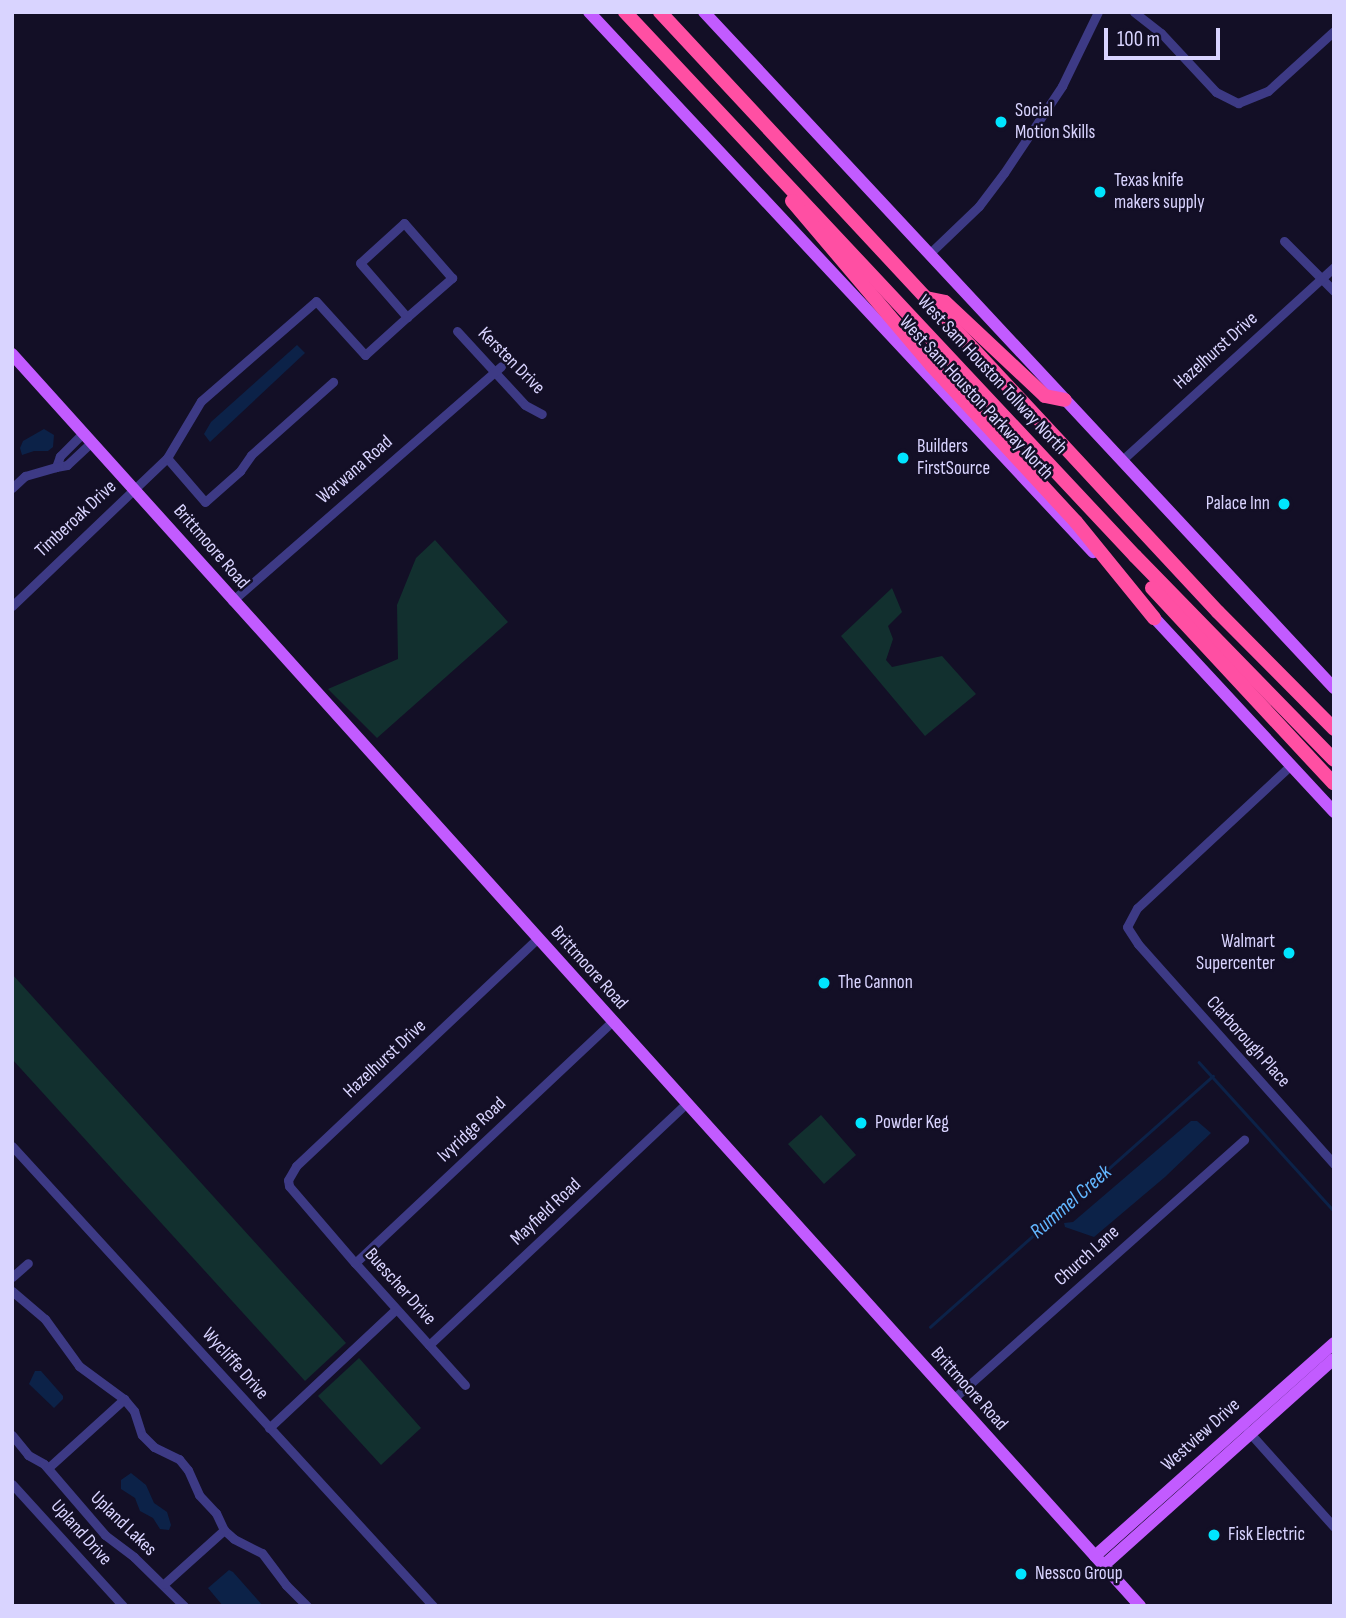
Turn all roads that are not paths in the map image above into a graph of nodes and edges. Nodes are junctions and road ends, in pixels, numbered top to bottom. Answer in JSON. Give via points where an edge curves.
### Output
{"nodes":[{"id":1,"x":589,"y":12,"type":"edge"},
{"id":2,"x":625,"y":12,"type":"edge"},
{"id":3,"x":660,"y":12,"type":"edge"},
{"id":4,"x":704,"y":12,"type":"edge"},
{"id":5,"x":1098,"y":12,"type":"edge"},
{"id":6,"x":1134,"y":12,"type":"edge"},
{"id":7,"x":1334,"y":30,"type":"edge"},
{"id":8,"x":764,"y":160,"type":"junction"},
{"id":9,"x":1284,"y":240,"type":"dead end"},
{"id":10,"x":929,"y":254,"type":"junction"},
{"id":11,"x":1334,"y":267,"type":"edge"},
{"id":12,"x":1322,"y":278,"type":"junction"},
{"id":13,"x":1334,"y":291,"type":"edge"},
{"id":14,"x":926,"y":298,"type":"junction"},
{"id":15,"x":408,"y":317,"type":"junction"},
{"id":16,"x":457,"y":331,"type":"dead end"},
{"id":17,"x":12,"y":354,"type":"edge"},
{"id":18,"x":497,"y":369,"type":"junction"},
{"id":19,"x":333,"y":382,"type":"dead end"},
{"id":20,"x":1065,"y":400,"type":"junction"},
{"id":21,"x":542,"y":414,"type":"dead end"},
{"id":22,"x":87,"y":437,"type":"junction"},
{"id":23,"x":167,"y":458,"type":"junction"},
{"id":24,"x":1121,"y":461,"type":"junction"},
{"id":25,"x":12,"y":488,"type":"edge"},
{"id":26,"x":134,"y":489,"type":"junction"},
{"id":27,"x":1135,"y":556,"type":"junction"},
{"id":28,"x":232,"y":601,"type":"junction"},
{"id":29,"x":12,"y":606,"type":"edge"},
{"id":30,"x":1154,"y":618,"type":"junction"},
{"id":31,"x":1334,"y":688,"type":"edge"},
{"id":32,"x":1334,"y":729,"type":"edge"},
{"id":33,"x":1334,"y":760,"type":"edge"},
{"id":34,"x":1291,"y":765,"type":"junction"},
{"id":35,"x":1334,"y":784,"type":"edge"},
{"id":36,"x":1334,"y":812,"type":"edge"},
{"id":37,"x":537,"y":939,"type":"junction"},
{"id":38,"x":612,"y":1022,"type":"junction"},
{"id":39,"x":686,"y":1104,"type":"junction"},
{"id":40,"x":1244,"y":1140,"type":"dead end"},
{"id":41,"x":12,"y":1146,"type":"edge"},
{"id":42,"x":1334,"y":1164,"type":"edge"},
{"id":43,"x":311,"y":1210,"type":"joint"},
{"id":44,"x":28,"y":1263,"type":"dead end"},
{"id":45,"x":355,"y":1264,"type":"junction"},
{"id":46,"x":12,"y":1277,"type":"edge"},
{"id":47,"x":12,"y":1291,"type":"edge"},
{"id":48,"x":396,"y":1309,"type":"junction"},
{"id":49,"x":1334,"y":1343,"type":"edge"},
{"id":50,"x":429,"y":1345,"type":"junction"},
{"id":51,"x":1334,"y":1359,"type":"edge"},
{"id":52,"x":465,"y":1385,"type":"dead end"},
{"id":53,"x":124,"y":1399,"type":"junction"},
{"id":54,"x":953,"y":1399,"type":"junction"},
{"id":55,"x":270,"y":1428,"type":"junction"},
{"id":56,"x":1246,"y":1429,"type":"junction"},
{"id":57,"x":12,"y":1434,"type":"edge"},
{"id":58,"x":48,"y":1468,"type":"junction"},
{"id":59,"x":12,"y":1484,"type":"edge"},
{"id":60,"x":1334,"y":1527,"type":"edge"},
{"id":61,"x":224,"y":1530,"type":"junction"},
{"id":62,"x":1099,"y":1561,"type":"junction"},
{"id":63,"x":164,"y":1584,"type":"junction"},
{"id":64,"x":123,"y":1606,"type":"edge"},
{"id":65,"x":184,"y":1606,"type":"edge"},
{"id":66,"x":307,"y":1606,"type":"edge"},
{"id":67,"x":433,"y":1606,"type":"edge"},
{"id":68,"x":1140,"y":1606,"type":"edge"}],
"edges":[{"from":1,"to":30,"type":"main road","name":"West Sam Houston Parkway North"},
{"from":2,"to":8,"type":"highway","name":"West Sam Houston Tollway North"},
{"from":3,"to":14,"type":"highway","name":"West Sam Houston Tollway North"},
{"from":4,"to":10,"type":"main road"},
{"from":5,"to":10,"type":"street","via":[[1062,86],[1004,173]]},
{"from":6,"to":7,"type":"street","via":[[1161,33],[1216,92],[1238,103],[1268,91]]},
{"from":8,"to":27,"type":"highway","name":"West Sam Houston Tollway North"},
{"from":8,"to":30,"type":"highway","via":[[808,223],[1076,522]]},
{"from":9,"to":12,"type":"street"},
{"from":10,"to":20,"type":"main road"},
{"from":11,"to":12,"type":"street","name":"Hazelhurst Drive"},
{"from":12,"to":13,"type":"street"},
{"from":12,"to":24,"type":"street","name":"Hazelhurst Drive"},
{"from":14,"to":20,"type":"highway","via":[[945,302],[1045,396]]},
{"from":14,"to":32,"type":"highway","name":"West Sam Houston Tollway North"},
{"from":15,"to":15,"type":"street","via":[[452,278],[404,223],[360,262]]},
{"from":15,"to":23,"type":"street","name":"Timberoak Drive","via":[[365,355],[316,301],[201,401]]},
{"from":16,"to":18,"type":"street","name":"Kersten Drive"},
{"from":17,"to":22,"type":"main road","name":"Brittmoore Road"},
{"from":18,"to":21,"type":"street","name":"Kersten Drive","via":[[525,405]]},
{"from":18,"to":28,"type":"street","name":"Warwana Road"},
{"from":19,"to":23,"type":"street","via":[[205,502]]},
{"from":20,"to":24,"type":"main road"},
{"from":22,"to":25,"type":"street","via":[[67,465],[29,474]]},
{"from":22,"to":26,"type":"main road","name":"Brittmoore Road"},
{"from":23,"to":26,"type":"street","name":"Timberoak Drive"},
{"from":24,"to":31,"type":"main road"},
{"from":26,"to":28,"type":"main road","name":"Brittmoore Road"},
{"from":26,"to":29,"type":"street","name":"Timberoak Drive"},
{"from":27,"to":33,"type":"highway","name":"West Sam Houston Tollway North"},
{"from":27,"to":35,"type":"highway","via":[[1147,582]]},
{"from":28,"to":37,"type":"main road","name":"Brittmoore Road"},
{"from":30,"to":34,"type":"main road","name":"West Sam Houston Parkway North"},
{"from":34,"to":36,"type":"main road","name":"West Sam Houston Parkway North"},
{"from":34,"to":42,"type":"street","name":"Clarborough Place","via":[[1137,908],[1127,927]]},
{"from":37,"to":38,"type":"main road","name":"Brittmoore Road"},
{"from":37,"to":43,"type":"street","name":"Hazelhurst Drive","via":[[290,1173],[289,1186]]},
{"from":38,"to":39,"type":"main road","name":"Brittmoore Road"},
{"from":38,"to":45,"type":"street","name":"Ivyridge Road"},
{"from":39,"to":50,"type":"street","name":"Mayfield Road"},
{"from":39,"to":54,"type":"main road","name":"Brittmoore Road"},
{"from":40,"to":54,"type":"street","name":"Church Lane"},
{"from":41,"to":55,"type":"street","name":"Wycliffe Drive"},
{"from":43,"to":45,"type":"street","name":"Buescher Drive"},
{"from":44,"to":46,"type":"street"},
{"from":45,"to":48,"type":"street","name":"Buescher Drive"},
{"from":47,"to":53,"type":"street","via":[[45,1319],[79,1366]]},
{"from":48,"to":50,"type":"street","name":"Buescher Drive"},
{"from":48,"to":55,"type":"street"},
{"from":49,"to":56,"type":"main road","name":"Westview Drive"},
{"from":50,"to":52,"type":"street","name":"Buescher Drive"},
{"from":51,"to":56,"type":"main road","name":"Westview Drive"},
{"from":53,"to":58,"type":"street"},
{"from":53,"to":61,"type":"street","via":[[134,1411],[142,1435],[188,1470]]},
{"from":54,"to":62,"type":"main road","name":"Brittmoore Road"},
{"from":55,"to":67,"type":"street","name":"Wycliffe Drive"},
{"from":56,"to":60,"type":"street"},
{"from":56,"to":62,"type":"main road","name":"Westview Drive"},
{"from":57,"to":58,"type":"street","name":"Upland Lakes","via":[[28,1455]]},
{"from":58,"to":63,"type":"street","name":"Upland Lakes","via":[[104,1535]]},
{"from":59,"to":64,"type":"street","name":"Upland Drive"},
{"from":61,"to":63,"type":"street"},
{"from":61,"to":66,"type":"street","via":[[262,1553]]},
{"from":62,"to":68,"type":"main road","name":"Brittmoore Road"},
{"from":63,"to":65,"type":"street","name":"Upland Lakes"}]}
